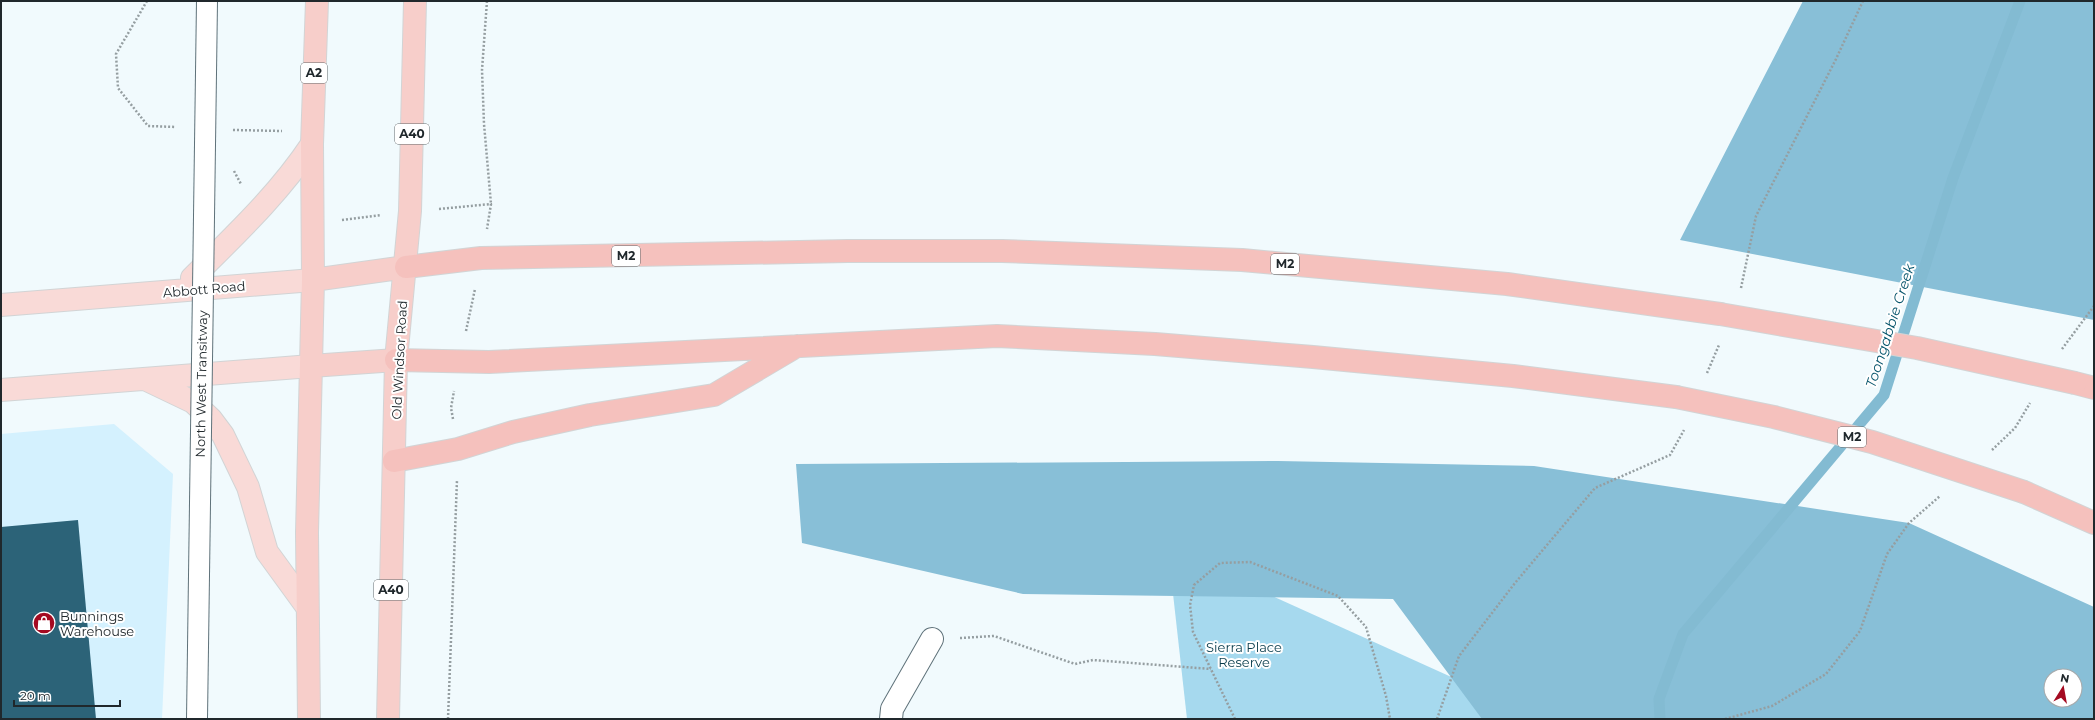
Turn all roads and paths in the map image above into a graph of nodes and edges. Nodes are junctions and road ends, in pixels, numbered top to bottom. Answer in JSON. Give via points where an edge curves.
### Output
{"nodes":[{"id":1,"x":207,"y":1,"type":"edge"},
{"id":2,"x":317,"y":1,"type":"edge"},
{"id":3,"x":415,"y":1,"type":"edge"},
{"id":4,"x":487,"y":1,"type":"edge"},
{"id":5,"x":312,"y":144,"type":"junction"},
{"id":6,"x":491,"y":204,"type":"dead end"},
{"id":7,"x":406,"y":267,"type":"junction"},
{"id":8,"x":313,"y":280,"type":"junction"},
{"id":9,"x":178,"y":291,"type":"junction"},
{"id":10,"x":1,"y":305,"type":"edge"},
{"id":11,"x":2094,"y":306,"type":"edge"},
{"id":12,"x":800,"y":345,"type":"junction"},
{"id":13,"x":2060,"y":351,"type":"dead end"},
{"id":14,"x":396,"y":360,"type":"junction"},
{"id":15,"x":460,"y":361,"type":"junction"},
{"id":16,"x":311,"y":366,"type":"junction"},
{"id":17,"x":146,"y":380,"type":"junction"},
{"id":18,"x":2084,"y":386,"type":"edge"},
{"id":19,"x":1,"y":390,"type":"edge"},
{"id":20,"x":2034,"y":396,"type":"dead end"},
{"id":21,"x":458,"y":449,"type":"junction"},
{"id":22,"x":1989,"y":452,"type":"dead end"},
{"id":23,"x":394,"y":461,"type":"junction"},
{"id":24,"x":1944,"y":492,"type":"dead end"},
{"id":25,"x":2094,"y":523,"type":"edge"},
{"id":26,"x":307,"y":607,"type":"junction"},
{"id":27,"x":932,"y":639,"type":"joint"},
{"id":28,"x":1212,"y":670,"type":"junction"},
{"id":29,"x":197,"y":719,"type":"edge"},
{"id":30,"x":310,"y":719,"type":"edge"},
{"id":31,"x":388,"y":719,"type":"edge"},
{"id":32,"x":448,"y":719,"type":"edge"},
{"id":33,"x":891,"y":719,"type":"edge"},
{"id":34,"x":1235,"y":719,"type":"edge"},
{"id":35,"x":1390,"y":719,"type":"edge"},
{"id":36,"x":1725,"y":719,"type":"edge"}],
"edges":[{"from":1,"to":29,"type":"lane","name":"North West Transitway","bridge":true},
{"from":2,"to":5,"type":"highway","number":"A2"},
{"from":3,"to":7,"type":"highway","name":"Old Windsor Road","number":"A40","via":[[410,211]]},
{"from":4,"to":6,"type":"path","via":[[482,70]]},
{"from":5,"to":8,"type":"highway","number":"A2"},
{"from":5,"to":9,"type":"main road","via":[[294,171],[257,214]]},
{"from":7,"to":8,"type":"highway","name":"Abbott Road"},
{"from":7,"to":14,"type":"highway","name":"Old Windsor Road","number":"A40"},
{"from":7,"to":18,"type":"highway","number":"M2","bridge":true,"via":[[481,258],[848,252],[1025,252],[1242,260],[1507,284],[1720,314],[1917,348]]},
{"from":8,"to":9,"type":"main road","name":"Abbott Road"},
{"from":8,"to":16,"type":"highway","number":"A2"},
{"from":9,"to":10,"type":"main road","name":"Abbott Road"},
{"from":11,"to":13,"type":"path"},
{"from":12,"to":15,"type":"highway","number":"M2","via":[[489,362]]},
{"from":12,"to":21,"type":"highway","number":"M2","via":[[714,395],[590,415],[513,432]]},
{"from":12,"to":25,"type":"highway","number":"M2","bridge":true,"via":[[997,336],[1155,344],[1513,376],[1676,397],[1774,417],[1872,442],[2024,492]]},
{"from":14,"to":15,"type":"highway","number":"M2"},
{"from":14,"to":16,"type":"highway"},
{"from":14,"to":23,"type":"highway","name":"Old Windsor Road","number":"A40"},
{"from":15,"to":21,"type":"path","via":[[451,408]]},
{"from":16,"to":17,"type":"main road"},
{"from":16,"to":26,"type":"highway"},
{"from":17,"to":19,"type":"main road"},
{"from":17,"to":26,"type":"main road","via":[[193,402],[211,418],[223,435],[248,487],[268,552]]},
{"from":20,"to":22,"type":"path","via":[[2015,428]]},
{"from":21,"to":23,"type":"highway","number":"M2"},
{"from":21,"to":32,"type":"path"},
{"from":23,"to":31,"type":"highway","name":"Old Windsor Road","number":"A40"},
{"from":24,"to":36,"type":"path","via":[[1910,523],[1888,554],[1860,631],[1826,674],[1772,706]]},
{"from":26,"to":30,"type":"highway"},
{"from":27,"to":28,"type":"path","via":[[994,636],[1075,664],[1093,660]]},
{"from":27,"to":33,"type":"street","via":[[892,709]]},
{"from":28,"to":34,"type":"path"},
{"from":28,"to":35,"type":"path","via":[[1193,632],[1190,605],[1194,585],[1220,563],[1250,562],[1338,596],[1366,627]]}]}
